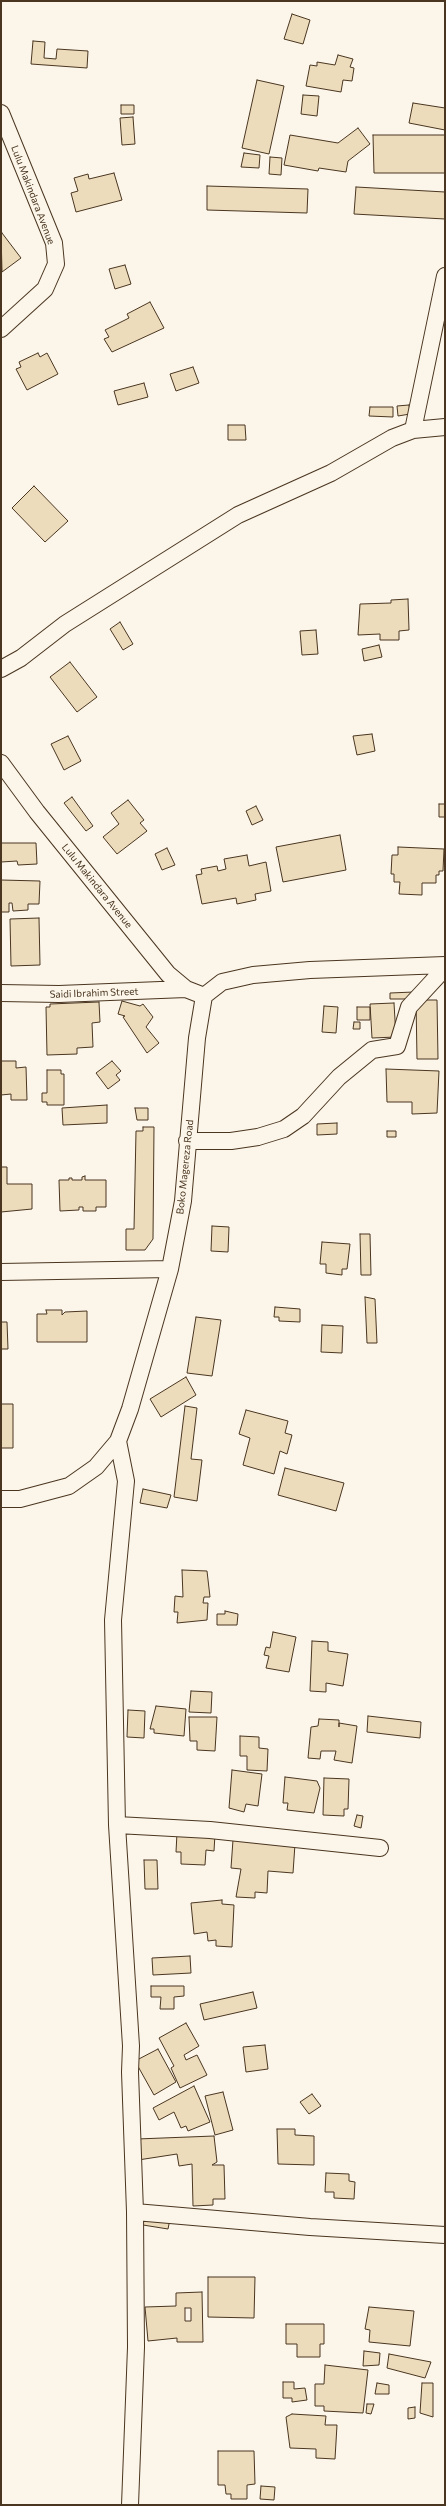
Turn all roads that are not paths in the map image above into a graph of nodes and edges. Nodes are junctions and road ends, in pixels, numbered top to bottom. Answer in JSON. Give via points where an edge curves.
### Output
{"nodes":[{"id":1,"x":1,"y":113,"type":"edge"},
{"id":2,"x":445,"y":276,"type":"edge"},
{"id":3,"x":1,"y":329,"type":"edge"},
{"id":4,"x":445,"y":427,"type":"edge"},
{"id":5,"x":413,"y":430,"type":"junction"},
{"id":6,"x":1,"y":669,"type":"edge"},
{"id":7,"x":1,"y":763,"type":"edge"},
{"id":8,"x":445,"y":966,"type":"edge"},
{"id":9,"x":186,"y":989,"type":"junction"},
{"id":10,"x":1,"y":994,"type":"edge"},
{"id":11,"x":204,"y":996,"type":"junction"},
{"id":12,"x":187,"y":1142,"type":"junction"},
{"id":13,"x":170,"y":1269,"type":"junction"},
{"id":14,"x":1,"y":1272,"type":"edge"},
{"id":15,"x":118,"y":1441,"type":"junction"},
{"id":16,"x":1,"y":1499,"type":"edge"},
{"id":17,"x":117,"y":1826,"type":"junction"},
{"id":18,"x":380,"y":1848,"type":"dead end"},
{"id":19,"x":135,"y":2212,"type":"junction"},
{"id":20,"x":445,"y":2235,"type":"edge"},
{"id":21,"x":130,"y":2505,"type":"edge"}],
"edges":[{"from":1,"to":3,"type":"street","name":"Lulu Makindara Avenue","via":[[54,243],[56,264],[45,289]]},
{"from":2,"to":5,"type":"street"},
{"from":4,"to":5,"type":"street"},
{"from":5,"to":6,"type":"street","via":[[392,438],[331,473],[238,515],[65,624],[22,658]]},
{"from":7,"to":9,"type":"street","name":"Lulu Makindara Avenue","via":[[37,812],[168,974]]},
{"from":8,"to":11,"type":"street","via":[[310,970],[254,975],[222,982]]},
{"from":8,"to":12,"type":"street","via":[[409,1007],[397,1046],[372,1050],[339,1077],[303,1116],[284,1129],[258,1137],[231,1141]]},
{"from":9,"to":10,"type":"street","name":"Saidi Ibrahim Street"},
{"from":9,"to":11,"type":"street","name":"Lulu Makindara Avenue"},
{"from":11,"to":12,"type":"street","name":"Boko Magereza Road","via":[[197,1038]]},
{"from":12,"to":13,"type":"street","name":"Boko Magereza Road","via":[[183,1200]]},
{"from":13,"to":14,"type":"street"},
{"from":13,"to":15,"type":"street","name":"Boko Magereza Road","via":[[130,1409]]},
{"from":15,"to":16,"type":"street","name":"Boko Magereza Road","via":[[96,1467],[69,1486],[20,1499]]},
{"from":15,"to":17,"type":"street","via":[[126,1481],[113,1620]]},
{"from":17,"to":18,"type":"street","via":[[210,1830]]},
{"from":17,"to":19,"type":"street","via":[[131,2046]]},
{"from":19,"to":20,"type":"street","via":[[310,2227]]},
{"from":19,"to":21,"type":"street","via":[[136,2346]]}]}
